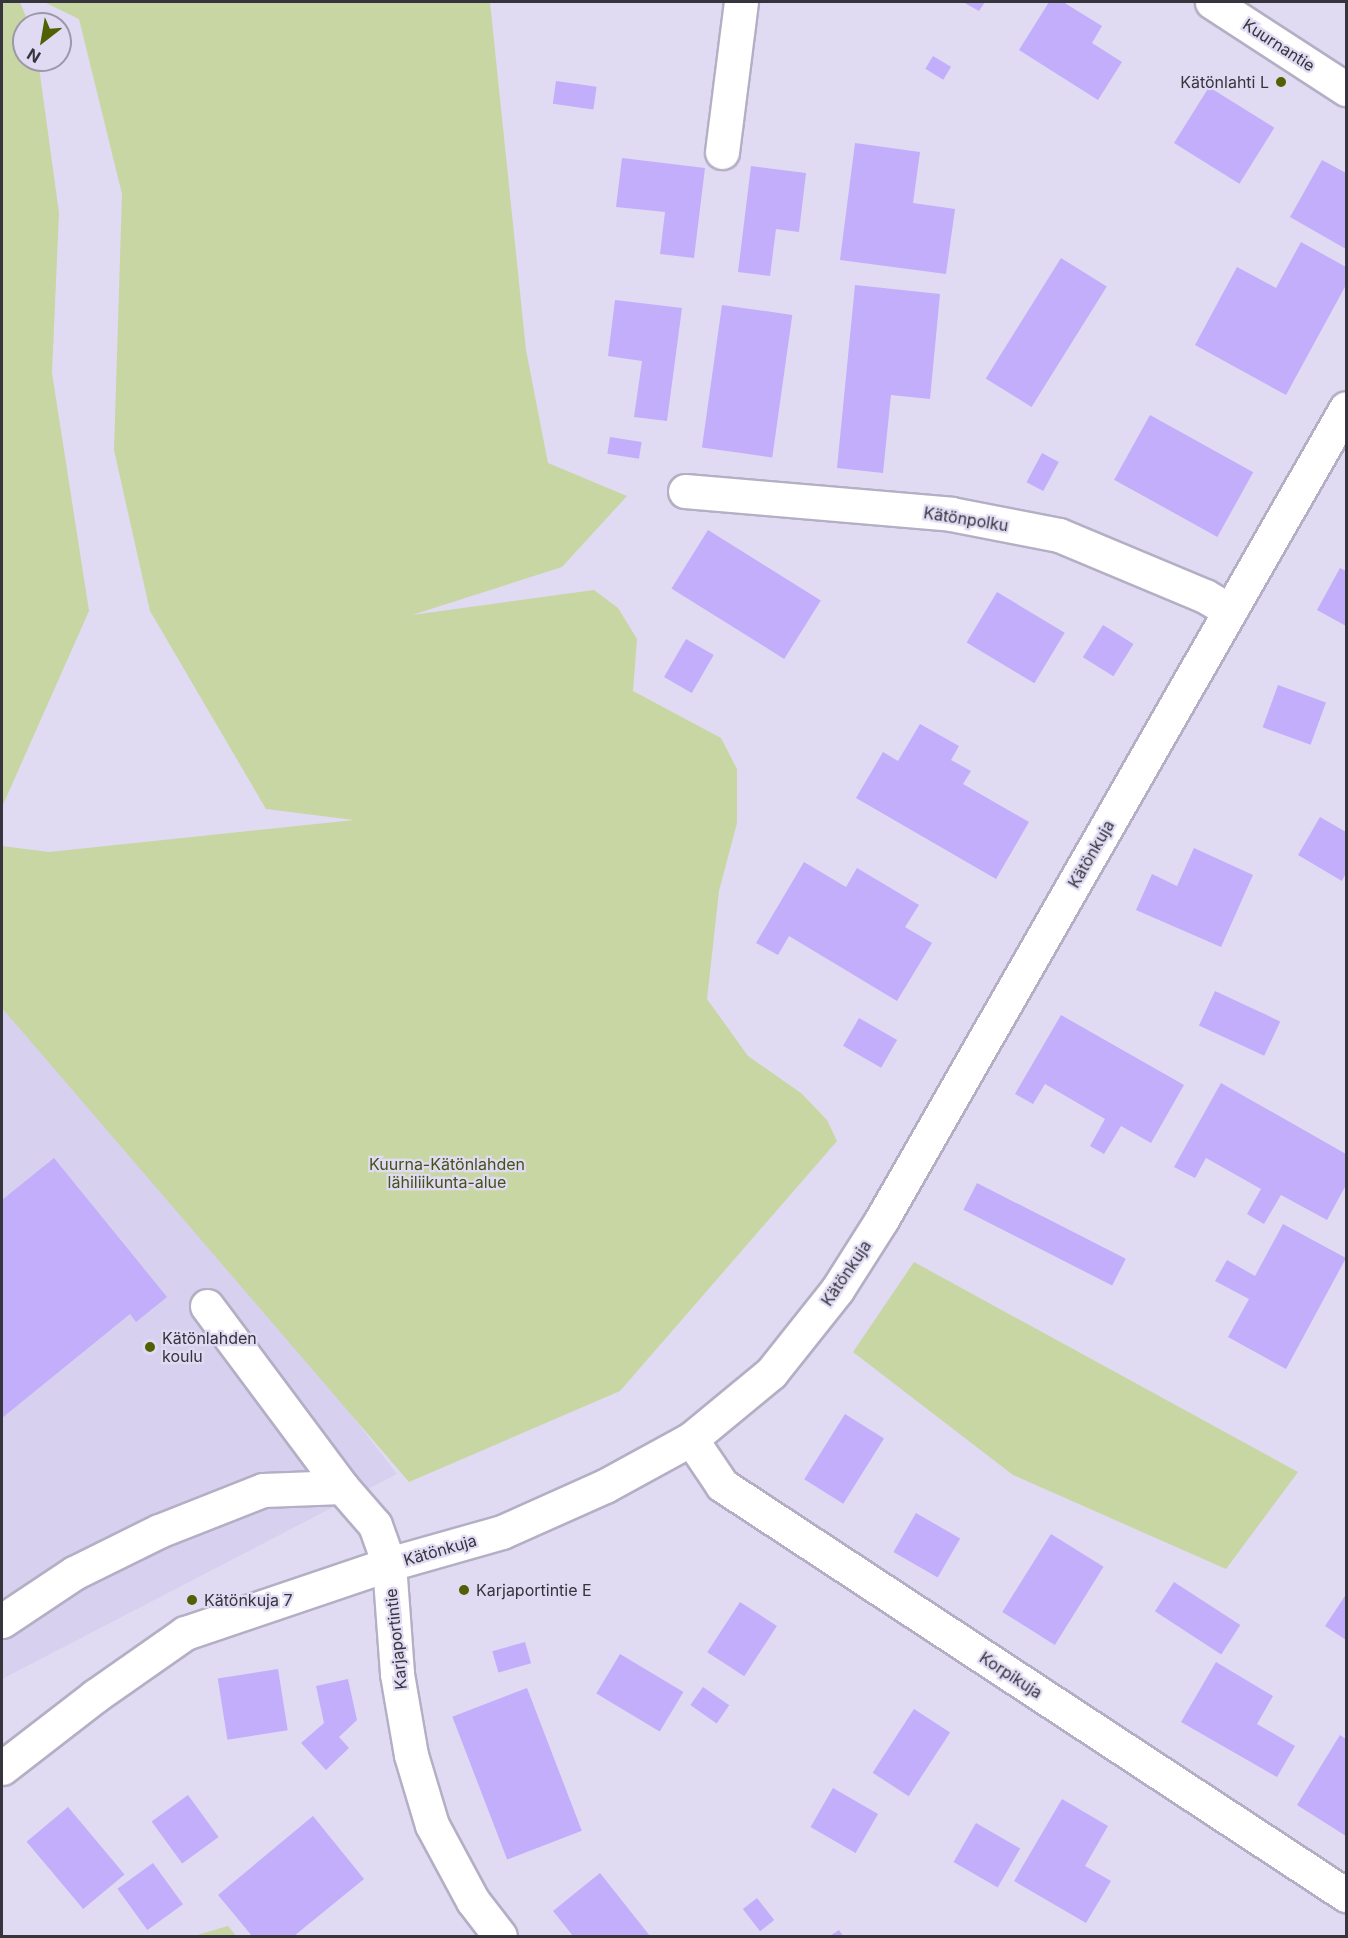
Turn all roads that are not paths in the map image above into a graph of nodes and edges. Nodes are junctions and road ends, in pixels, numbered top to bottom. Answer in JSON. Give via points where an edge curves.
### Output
{"nodes":[{"id":1,"x":741,"y":2,"type":"edge"},
{"id":2,"x":1212,"y":2,"type":"edge"},
{"id":3,"x":1347,"y":88,"type":"edge"},
{"id":4,"x":722,"y":152,"type":"dead end"},
{"id":5,"x":1347,"y":408,"type":"edge"},
{"id":6,"x":685,"y":491,"type":"dead end"},
{"id":7,"x":1230,"y":611,"type":"junction"},
{"id":8,"x":207,"y":1306,"type":"dead end"},
{"id":9,"x":691,"y":1439,"type":"junction"},
{"id":10,"x":342,"y":1487,"type":"junction"},
{"id":11,"x":388,"y":1564,"type":"junction"},
{"id":12,"x":2,"y":1621,"type":"edge"},
{"id":13,"x":2,"y":1768,"type":"edge"},
{"id":14,"x":1347,"y":1896,"type":"edge"},
{"id":15,"x":500,"y":1936,"type":"edge"}],
"edges":[{"from":1,"to":4,"type":"street"},
{"from":2,"to":3,"type":"street","name":"Kuurnantie"},
{"from":5,"to":7,"type":"street","name":"Kätönkuja"},
{"from":6,"to":7,"type":"street","name":"Kätönpolku","via":[[951,514],[1059,535],[1195,592]]},
{"from":7,"to":9,"type":"street","name":"Kätönkuja","via":[[882,1219],[837,1290],[771,1373]]},
{"from":8,"to":10,"type":"street","name":"Karjaportintie"},
{"from":9,"to":11,"type":"street","name":"Kätönkuja","via":[[605,1486],[502,1532]]},
{"from":9,"to":14,"type":"street","name":"Korpikuja","via":[[722,1485]]},
{"from":10,"to":11,"type":"street","name":"Karjaportintie","via":[[375,1526]]},
{"from":10,"to":12,"type":"street","via":[[263,1490],[221,1506],[74,1573]]},
{"from":11,"to":13,"type":"street","name":"Kätönkuja","via":[[185,1634],[95,1696]]},
{"from":11,"to":15,"type":"street","name":"Karjaportintie","via":[[398,1674],[411,1755],[429,1815],[473,1901]]}]}
